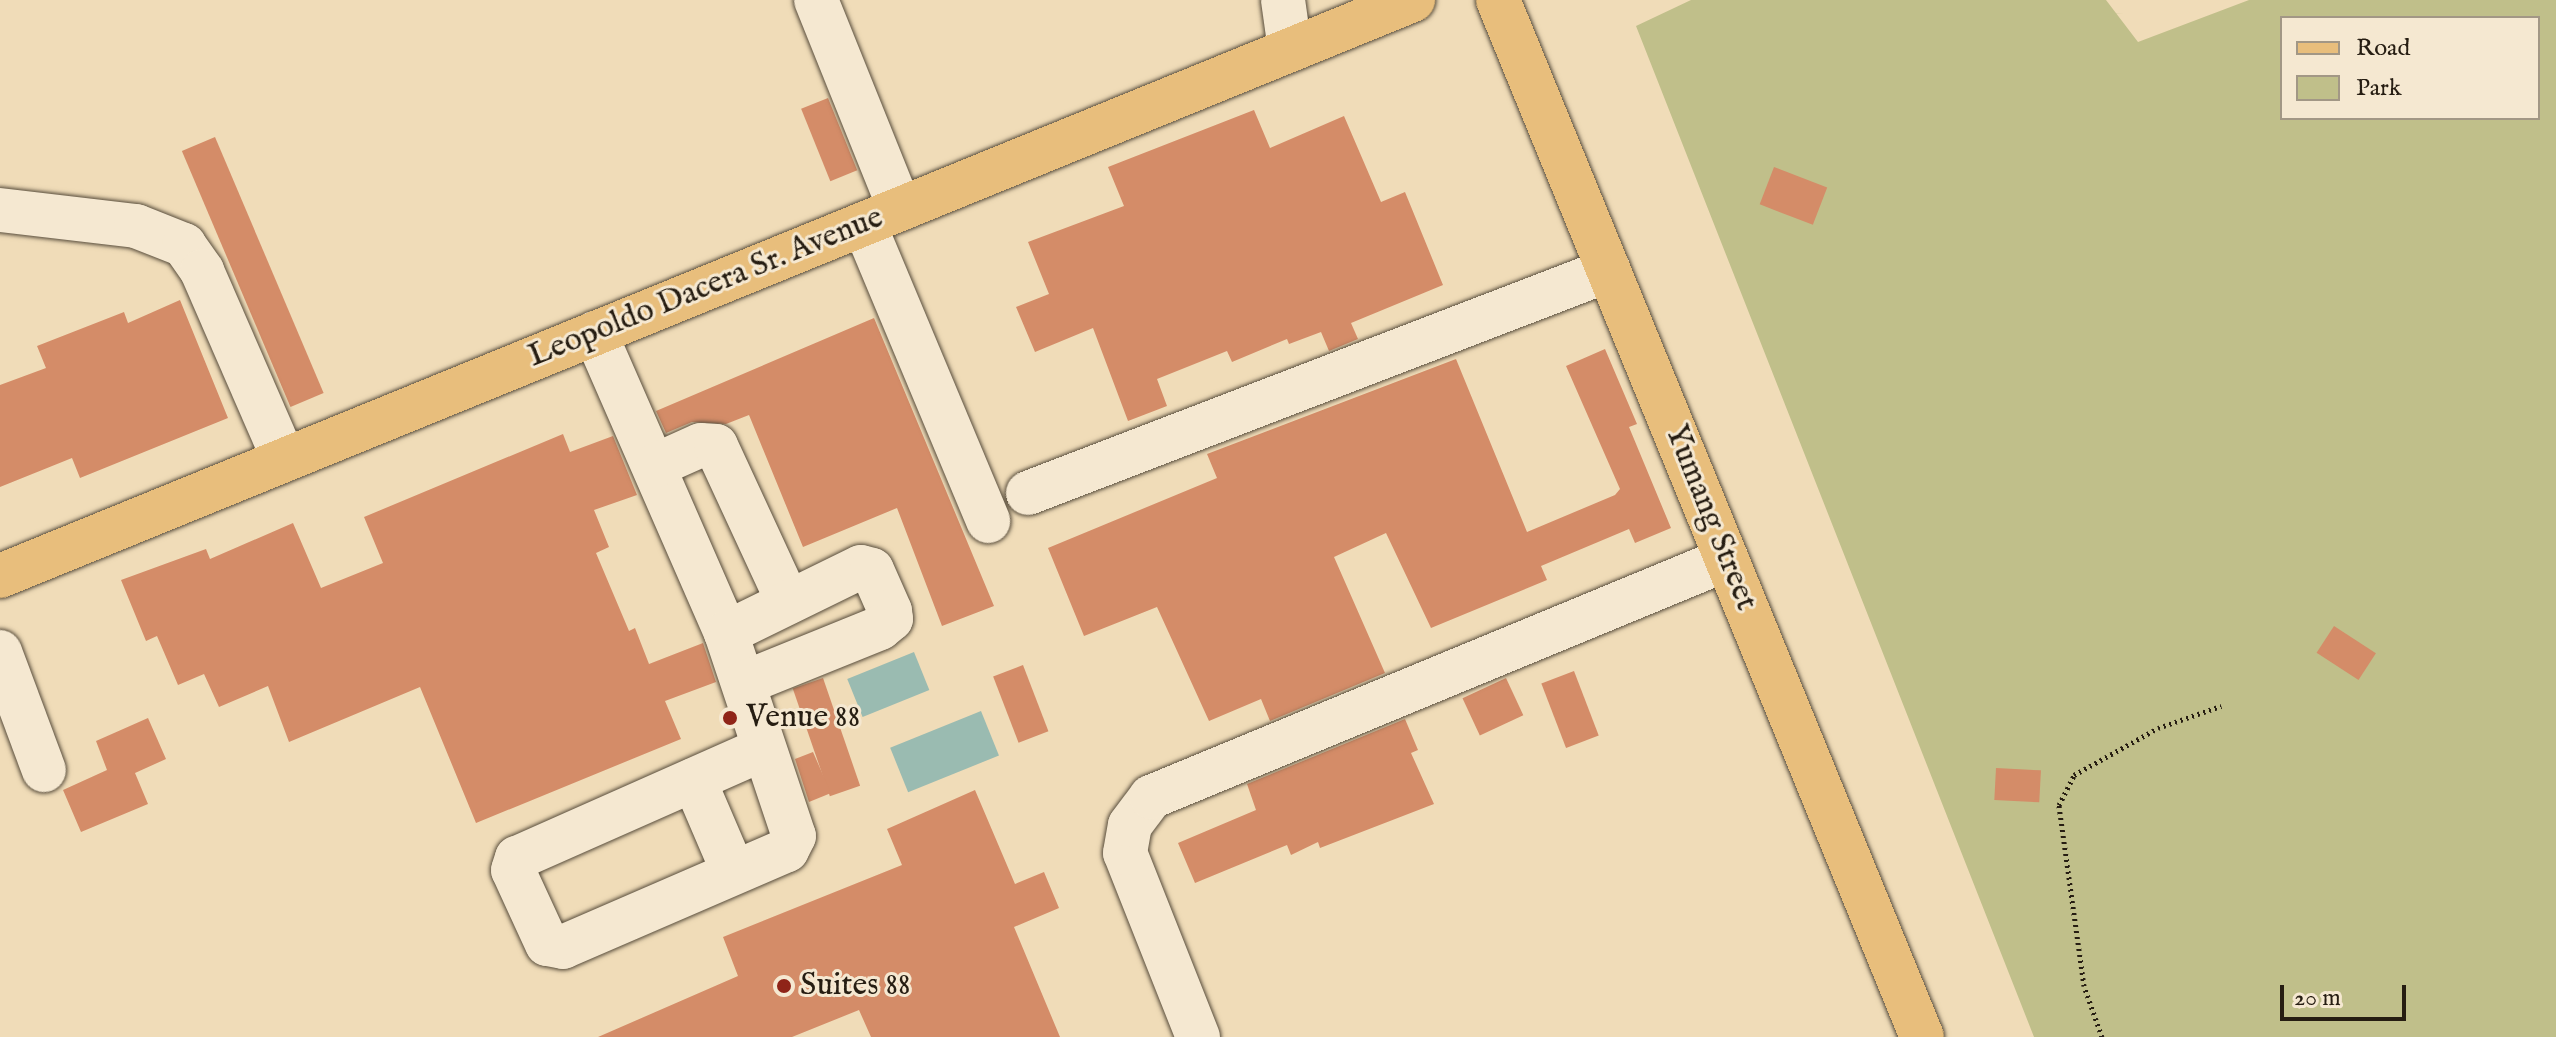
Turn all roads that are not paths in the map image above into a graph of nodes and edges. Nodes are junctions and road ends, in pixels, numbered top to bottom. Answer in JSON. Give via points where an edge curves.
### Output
{"nodes":[{"id":1,"x":816,"y":0,"type":"edge"},
{"id":2,"x":1283,"y":0,"type":"edge"},
{"id":3,"x":1413,"y":0,"type":"edge"},
{"id":4,"x":1498,"y":0,"type":"edge"},
{"id":5,"x":1290,"y":50,"type":"junction"},
{"id":6,"x":0,"y":210,"type":"edge"},
{"id":7,"x":882,"y":216,"type":"junction"},
{"id":8,"x":1609,"y":270,"type":"junction"},
{"id":9,"x":595,"y":333,"type":"junction"},
{"id":10,"x":284,"y":460,"type":"junction"},
{"id":11,"x":654,"y":466,"type":"junction"},
{"id":12,"x":1028,"y":493,"type":"dead end"},
{"id":13,"x":988,"y":521,"type":"dead end"},
{"id":14,"x":1727,"y":559,"type":"junction"},
{"id":15,"x":0,"y":576,"type":"edge"},
{"id":16,"x":788,"y":602,"type":"junction"},
{"id":17,"x":726,"y":633,"type":"junction"},
{"id":18,"x":0,"y":652,"type":"edge"},
{"id":19,"x":744,"y":683,"type":"junction"},
{"id":20,"x":761,"y":750,"type":"junction"},
{"id":21,"x":44,"y":770,"type":"dead end"},
{"id":22,"x":694,"y":780,"type":"junction"},
{"id":23,"x":733,"y":871,"type":"junction"},
{"id":24,"x":1198,"y":1037,"type":"edge"},
{"id":25,"x":1922,"y":1037,"type":"edge"}],
"edges":[{"from":1,"to":7,"type":"street"},
{"from":2,"to":5,"type":"street"},
{"from":3,"to":5,"type":"main road","name":"Leopoldo Dacera Sr. Avenue"},
{"from":4,"to":8,"type":"main road","name":"Yumang Street"},
{"from":5,"to":7,"type":"main road","name":"Leopoldo Dacera Sr. Avenue"},
{"from":6,"to":10,"type":"street","via":[[136,226],[184,245],[202,271]]},
{"from":7,"to":9,"type":"main road","name":"Leopoldo Dacera Sr. Avenue"},
{"from":7,"to":13,"type":"street"},
{"from":8,"to":12,"type":"street"},
{"from":8,"to":14,"type":"main road","name":"Yumang Street"},
{"from":9,"to":10,"type":"main road","name":"Leopoldo Dacera Sr. Avenue"},
{"from":9,"to":11,"type":"street"},
{"from":10,"to":15,"type":"main road","name":"Leopoldo Dacera Sr. Avenue"},
{"from":11,"to":16,"type":"street","via":[[701,445],[716,446]]},
{"from":11,"to":17,"type":"street"},
{"from":14,"to":24,"type":"street","via":[[1151,797],[1130,825],[1125,853]]},
{"from":14,"to":25,"type":"main road","name":"Yumang Street"},
{"from":16,"to":17,"type":"street"},
{"from":16,"to":19,"type":"street","via":[[868,568],[891,619]]},
{"from":17,"to":19,"type":"street"},
{"from":18,"to":21,"type":"street"},
{"from":19,"to":20,"type":"street"},
{"from":20,"to":22,"type":"street"},
{"from":20,"to":23,"type":"street","via":[[793,829],[793,844]]},
{"from":22,"to":23,"type":"street"},
{"from":22,"to":23,"type":"street","via":[[517,858],[513,870],[540,935],[547,944],[563,947]]}]}
